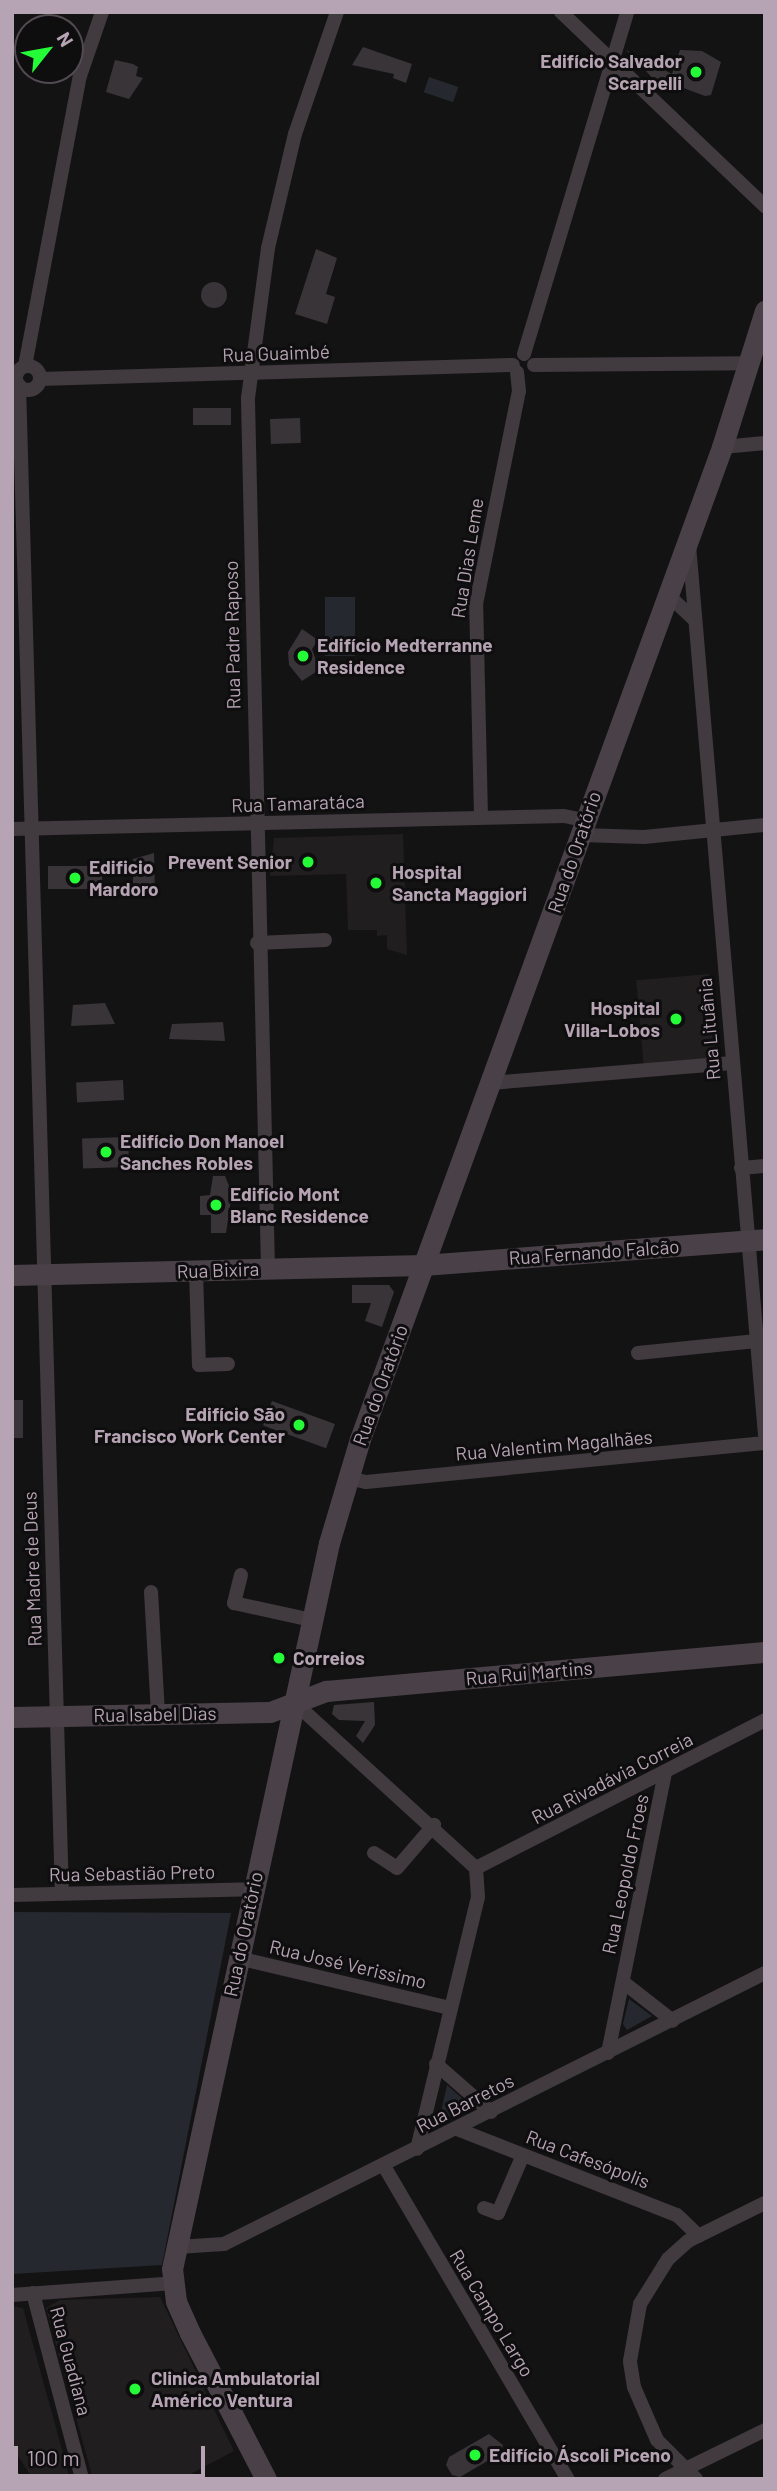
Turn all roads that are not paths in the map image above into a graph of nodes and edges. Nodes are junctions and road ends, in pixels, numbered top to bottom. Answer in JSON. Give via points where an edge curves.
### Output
{"nodes":[{"id":1,"x":102,"y":12,"type":"edge"},
{"id":2,"x":337,"y":12,"type":"edge"},
{"id":3,"x":561,"y":12,"type":"edge"},
{"id":4,"x":627,"y":12,"type":"edge"},
{"id":5,"x":612,"y":62,"type":"junction"},
{"id":6,"x":765,"y":206,"type":"edge"},
{"id":7,"x":765,"y":311,"type":"edge"},
{"id":8,"x":761,"y":333,"type":"edge"},
{"id":9,"x":748,"y":363,"type":"junction"},
{"id":10,"x":524,"y":369,"type":"junction"},
{"id":11,"x":251,"y":373,"type":"junction"},
{"id":12,"x":34,"y":375,"type":"junction"},
{"id":13,"x":16,"y":381,"type":"edge"},
{"id":14,"x":24,"y":404,"type":"junction"},
{"id":15,"x":765,"y":443,"type":"edge"},
{"id":16,"x":722,"y":447,"type":"junction"},
{"id":17,"x":689,"y":538,"type":"junction"},
{"id":18,"x":671,"y":586,"type":"junction"},
{"id":19,"x":695,"y":597,"type":"junction"},
{"id":20,"x":694,"y":619,"type":"junction"},
{"id":21,"x":481,"y":817,"type":"junction"},
{"id":22,"x":255,"y":824,"type":"junction"},
{"id":23,"x":765,"y":825,"type":"edge"},
{"id":24,"x":33,"y":828,"type":"junction"},
{"id":25,"x":583,"y":828,"type":"junction"},
{"id":26,"x":12,"y":829,"type":"edge"},
{"id":27,"x":711,"y":830,"type":"junction"},
{"id":28,"x":325,"y":940,"type":"dead end"},
{"id":29,"x":257,"y":943,"type":"junction"},
{"id":30,"x":732,"y":1063,"type":"junction"},
{"id":31,"x":489,"y":1083,"type":"junction"},
{"id":32,"x":765,"y":1166,"type":"edge"},
{"id":33,"x":741,"y":1168,"type":"junction"},
{"id":34,"x":756,"y":1240,"type":"edge"},
{"id":35,"x":423,"y":1265,"type":"junction"},
{"id":36,"x":268,"y":1269,"type":"junction"},
{"id":37,"x":196,"y":1271,"type":"junction"},
{"id":38,"x":42,"y":1274,"type":"junction"},
{"id":39,"x":12,"y":1275,"type":"edge"},
{"id":40,"x":756,"y":1340,"type":"junction"},
{"id":41,"x":638,"y":1353,"type":"dead end"},
{"id":42,"x":228,"y":1364,"type":"dead end"},
{"id":43,"x":765,"y":1435,"type":"edge"},
{"id":44,"x":765,"y":1443,"type":"edge"},
{"id":45,"x":346,"y":1478,"type":"junction"},
{"id":46,"x":240,"y":1575,"type":"dead end"},
{"id":47,"x":151,"y":1592,"type":"dead end"},
{"id":48,"x":312,"y":1620,"type":"junction"},
{"id":49,"x":765,"y":1652,"type":"edge"},
{"id":50,"x":295,"y":1703,"type":"junction"},
{"id":51,"x":158,"y":1714,"type":"junction"},
{"id":52,"x":56,"y":1716,"type":"junction"},
{"id":53,"x":12,"y":1717,"type":"edge"},
{"id":54,"x":765,"y":1720,"type":"edge"},
{"id":55,"x":666,"y":1774,"type":"junction"},
{"id":56,"x":434,"y":1825,"type":"junction"},
{"id":57,"x":374,"y":1853,"type":"dead end"},
{"id":58,"x":476,"y":1868,"type":"junction"},
{"id":59,"x":252,"y":1889,"type":"junction"},
{"id":60,"x":62,"y":1894,"type":"junction"},
{"id":61,"x":12,"y":1895,"type":"edge"},
{"id":62,"x":238,"y":1958,"type":"junction"},
{"id":63,"x":765,"y":1973,"type":"edge"},
{"id":64,"x":623,"y":1982,"type":"junction"},
{"id":65,"x":449,"y":2008,"type":"junction"},
{"id":66,"x":673,"y":2021,"type":"junction"},
{"id":67,"x":608,"y":2053,"type":"junction"},
{"id":68,"x":436,"y":2064,"type":"junction"},
{"id":69,"x":491,"y":2112,"type":"junction"},
{"id":70,"x":457,"y":2129,"type":"junction"},
{"id":71,"x":417,"y":2149,"type":"junction"},
{"id":72,"x":523,"y":2155,"type":"junction"},
{"id":73,"x":384,"y":2166,"type":"junction"},
{"id":74,"x":765,"y":2203,"type":"edge"},
{"id":75,"x":484,"y":2208,"type":"dead end"},
{"id":76,"x":699,"y":2236,"type":"junction"},
{"id":77,"x":177,"y":2247,"type":"junction"},
{"id":78,"x":174,"y":2283,"type":"junction"},
{"id":79,"x":33,"y":2293,"type":"junction"},
{"id":80,"x":12,"y":2294,"type":"edge"},
{"id":81,"x":765,"y":2430,"type":"edge"},
{"id":82,"x":690,"y":2474,"type":"edge"},
{"id":83,"x":667,"y":2478,"type":"edge"},
{"id":84,"x":82,"y":2479,"type":"edge"},
{"id":85,"x":267,"y":2479,"type":"edge"},
{"id":86,"x":568,"y":2479,"type":"edge"}],
"edges":[{"from":1,"to":12,"type":"street","via":[[63,154],[31,344]]},
{"from":2,"to":11,"type":"street","name":"Rua Padre Raposo","via":[[295,134],[268,248]]},
{"from":3,"to":5,"type":"street"},
{"from":4,"to":5,"type":"street"},
{"from":5,"to":6,"type":"street"},
{"from":5,"to":10,"type":"street","via":[[524,354]]},
{"from":7,"to":8,"type":"street","name":"Rua do Oratório"},
{"from":8,"to":9,"type":"street","name":"Rua do Oratório"},
{"from":9,"to":10,"type":"street","name":"Rua Guaimbé"},
{"from":9,"to":16,"type":"street","name":"Rua do Oratório"},
{"from":10,"to":11,"type":"street","name":"Rua Guaimbé"},
{"from":10,"to":21,"type":"street","name":"Rua Dias Leme","via":[[476,604]]},
{"from":11,"to":12,"type":"street","name":"Rua Guaimbé"},
{"from":11,"to":22,"type":"street","name":"Rua Padre Raposo"},
{"from":12,"to":13,"type":"street","name":"Rua Guaimbé"},
{"from":12,"to":13,"type":"street"},
{"from":12,"to":14,"type":"street"},
{"from":13,"to":14,"type":"street","name":"Rua Madre de Deus"},
{"from":14,"to":24,"type":"street","name":"Rua Madre de Deus"},
{"from":15,"to":16,"type":"street"},
{"from":16,"to":17,"type":"street","name":"Rua do Oratório"},
{"from":17,"to":18,"type":"street","name":"Rua do Oratório"},
{"from":17,"to":19,"type":"street","name":"Rua Lituânia"},
{"from":18,"to":19,"type":"street"},
{"from":18,"to":20,"type":"street"},
{"from":18,"to":25,"type":"street","name":"Rua do Oratório"},
{"from":19,"to":20,"type":"street","name":"Rua Lituânia"},
{"from":20,"to":27,"type":"street","name":"Rua Lituânia"},
{"from":21,"to":22,"type":"street","name":"Rua Tamaratáca"},
{"from":21,"to":25,"type":"street","name":"Rua Tamaratáca"},
{"from":22,"to":24,"type":"street","name":"Rua Tamaratáca"},
{"from":22,"to":29,"type":"street","name":"Rua Padre Raposo"},
{"from":23,"to":27,"type":"street","name":"Rua Tamaratáca"},
{"from":24,"to":26,"type":"street","name":"Rua Tamaratáca"},
{"from":24,"to":38,"type":"street","name":"Rua Madre de Deus"},
{"from":25,"to":27,"type":"street","name":"Rua Tamaratáca","via":[[600,839]]},
{"from":25,"to":31,"type":"street","name":"Rua do Oratório"},
{"from":27,"to":30,"type":"street","name":"Rua Lituânia"},
{"from":28,"to":29,"type":"street"},
{"from":29,"to":36,"type":"street","name":"Rua Padre Raposo"},
{"from":30,"to":31,"type":"street"},
{"from":30,"to":33,"type":"street","name":"Rua Lituânia"},
{"from":31,"to":35,"type":"street","name":"Rua do Oratório"},
{"from":32,"to":33,"type":"street"},
{"from":33,"to":34,"type":"street","name":"Rua Lituânia"},
{"from":34,"to":35,"type":"street","name":"Rua Fernando Falcão"},
{"from":34,"to":40,"type":"street","name":"Rua Lituânia"},
{"from":35,"to":36,"type":"street","name":"Rua Bixira"},
{"from":35,"to":45,"type":"street","name":"Rua do Oratório"},
{"from":36,"to":37,"type":"street","name":"Rua Bixira"},
{"from":37,"to":38,"type":"street","name":"Rua Bixira"},
{"from":37,"to":42,"type":"street","via":[[199,1365]]},
{"from":38,"to":39,"type":"street","name":"Rua Bixira"},
{"from":38,"to":52,"type":"street","name":"Rua Madre de Deus"},
{"from":40,"to":41,"type":"street"},
{"from":40,"to":43,"type":"street","name":"Rua Lituânia"},
{"from":44,"to":45,"type":"street","name":"Rua Valentim Magalhães","via":[[366,1482]]},
{"from":45,"to":48,"type":"street","name":"Rua do Oratório"},
{"from":46,"to":48,"type":"street","via":[[234,1603]]},
{"from":47,"to":51,"type":"street"},
{"from":48,"to":50,"type":"street","name":"Rua do Oratório"},
{"from":49,"to":50,"type":"street","name":"Rua Rui Martins","via":[[326,1691]]},
{"from":50,"to":51,"type":"street","name":"Rua Isabel Dias","via":[[270,1712]]},
{"from":50,"to":56,"type":"street"},
{"from":50,"to":59,"type":"street","name":"Rua do Oratório"},
{"from":51,"to":52,"type":"street","name":"Rua Isabel Dias"},
{"from":52,"to":53,"type":"street","name":"Rua Isabel Dias"},
{"from":52,"to":60,"type":"street","name":"Rua Madre de Deus"},
{"from":54,"to":55,"type":"street","name":"Rua Rivadávia Correia"},
{"from":55,"to":58,"type":"street","name":"Rua Rivadávia Correia"},
{"from":55,"to":64,"type":"street","name":"Rua Leopoldo Froes"},
{"from":56,"to":57,"type":"street","via":[[397,1868]]},
{"from":56,"to":58,"type":"street"},
{"from":58,"to":65,"type":"street","via":[[478,1897]]},
{"from":59,"to":60,"type":"street","name":"Rua Sebastião Preto"},
{"from":59,"to":62,"type":"street","name":"Rua do Oratório"},
{"from":60,"to":61,"type":"street","name":"Rua Sebastião Preto"},
{"from":62,"to":65,"type":"street","name":"Rua José Verissimo"},
{"from":62,"to":77,"type":"street","name":"Rua do Oratório"},
{"from":63,"to":66,"type":"street","name":"Rua Barretos"},
{"from":64,"to":66,"type":"street","name":"Rua Leopoldo Froes"},
{"from":64,"to":67,"type":"street","name":"Rua Leopoldo Froes"},
{"from":65,"to":68,"type":"street"},
{"from":66,"to":67,"type":"street","name":"Rua Barretos"},
{"from":67,"to":69,"type":"street","name":"Rua Barretos"},
{"from":68,"to":69,"type":"street"},
{"from":68,"to":71,"type":"street"},
{"from":69,"to":70,"type":"street","name":"Rua Barretos"},
{"from":70,"to":71,"type":"street","name":"Rua Barretos"},
{"from":70,"to":72,"type":"street","name":"Rua Cafesópolis"},
{"from":71,"to":73,"type":"street","name":"Rua Barretos"},
{"from":72,"to":75,"type":"street","via":[[498,2213]]},
{"from":72,"to":76,"type":"street","name":"Rua Cafesópolis","via":[[677,2215]]},
{"from":73,"to":77,"type":"street","name":"Rua Barretos","via":[[224,2244]]},
{"from":73,"to":86,"type":"street","name":"Rua Campo Largo"},
{"from":74,"to":76,"type":"street"},
{"from":76,"to":82,"type":"street","via":[[668,2259],[652,2281],[640,2304],[630,2361],[634,2387],[657,2440]]},
{"from":77,"to":78,"type":"street","name":"Rua do Oratório"},
{"from":78,"to":79,"type":"street"},
{"from":78,"to":85,"type":"street","name":"Rua do Oratório","via":[[190,2333]]},
{"from":79,"to":80,"type":"street"},
{"from":79,"to":84,"type":"street","name":"Rua Guadiana"},
{"from":81,"to":82,"type":"street"},
{"from":82,"to":83,"type":"street"}]}
